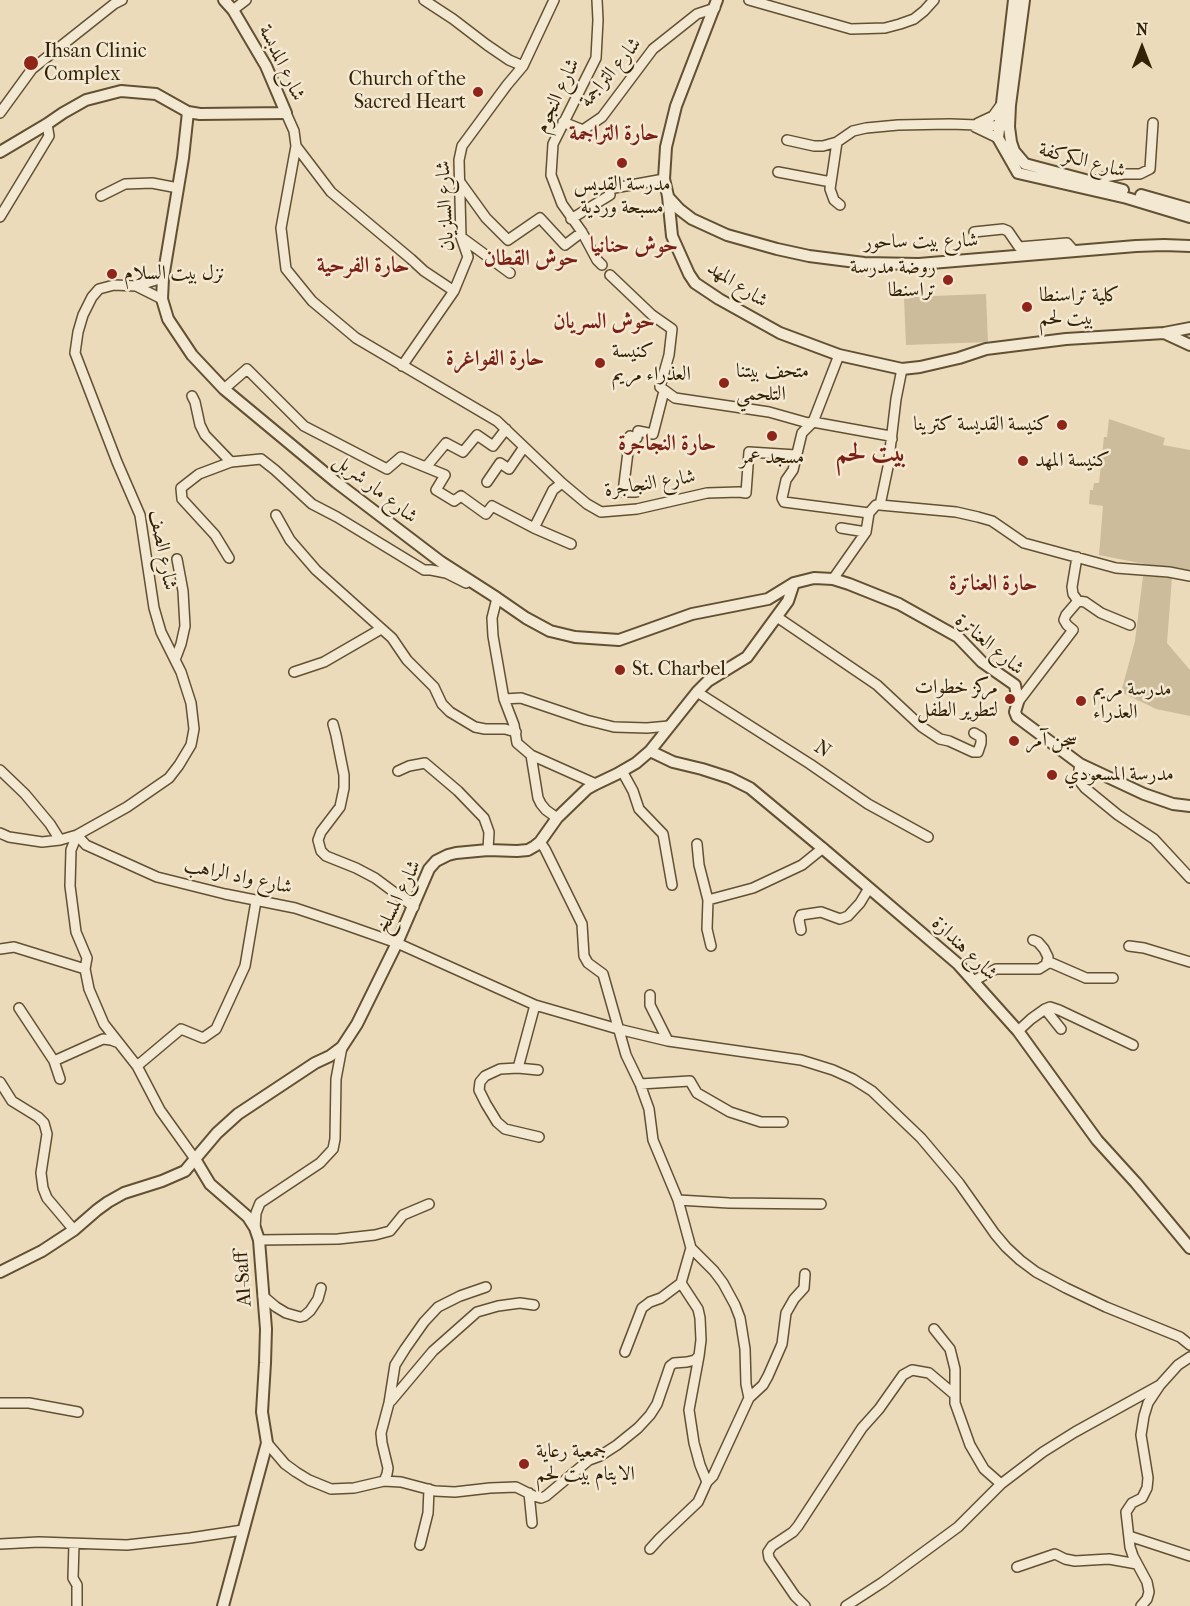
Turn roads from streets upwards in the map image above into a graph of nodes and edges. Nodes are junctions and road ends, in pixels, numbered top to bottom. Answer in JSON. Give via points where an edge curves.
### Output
{"nodes":[{"id":1,"x":122,"y":0,"type":"edge"},
{"id":2,"x":224,"y":0,"type":"edge"},
{"id":3,"x":246,"y":0,"type":"edge"},
{"id":4,"x":424,"y":0,"type":"edge"},
{"id":5,"x":554,"y":0,"type":"edge"},
{"id":6,"x":597,"y":0,"type":"edge"},
{"id":7,"x":749,"y":0,"type":"edge"},
{"id":8,"x":934,"y":0,"type":"edge"},
{"id":9,"x":1014,"y":0,"type":"edge"},
{"id":10,"x":1024,"y":0,"type":"edge"},
{"id":11,"x":716,"y":4,"type":"edge"},
{"id":12,"x":232,"y":10,"type":"junction"},
{"id":13,"x":523,"y":66,"type":"junction"},
{"id":14,"x":1001,"y":105,"type":"junction"},
{"id":15,"x":188,"y":112,"type":"junction"},
{"id":16,"x":0,"y":113,"type":"edge"},
{"id":17,"x":286,"y":113,"type":"junction"},
{"id":18,"x":563,"y":122,"type":"junction"},
{"id":19,"x":1154,"y":123,"type":"dead end"},
{"id":20,"x":47,"y":124,"type":"junction"},
{"id":21,"x":970,"y":125,"type":"junction"},
{"id":22,"x":1004,"y":126,"type":"junction"},
{"id":23,"x":998,"y":138,"type":"junction"},
{"id":24,"x":787,"y":140,"type":"dead end"},
{"id":25,"x":837,"y":142,"type":"junction"},
{"id":26,"x":296,"y":146,"type":"junction"},
{"id":27,"x":0,"y":152,"type":"edge"},
{"id":28,"x":777,"y":172,"type":"dead end"},
{"id":29,"x":664,"y":179,"type":"junction"},
{"id":30,"x":460,"y":182,"type":"junction"},
{"id":31,"x":831,"y":182,"type":"junction"},
{"id":32,"x":1091,"y":186,"type":"junction"},
{"id":33,"x":178,"y":188,"type":"junction"},
{"id":34,"x":101,"y":196,"type":"dead end"},
{"id":35,"x":668,"y":196,"type":"junction"},
{"id":36,"x":840,"y":205,"type":"dead end"},
{"id":37,"x":1190,"y":209,"type":"edge"},
{"id":38,"x":0,"y":217,"type":"edge"},
{"id":39,"x":1190,"y":217,"type":"edge"},
{"id":40,"x":572,"y":219,"type":"junction"},
{"id":41,"x":582,"y":232,"type":"junction"},
{"id":42,"x":974,"y":232,"type":"dead end"},
{"id":43,"x":462,"y":237,"type":"junction"},
{"id":44,"x":1190,"y":246,"type":"edge"},
{"id":45,"x":1074,"y":251,"type":"junction"},
{"id":46,"x":602,"y":265,"type":"dead end"},
{"id":47,"x":510,"y":273,"type":"dead end"},
{"id":48,"x":610,"y":275,"type":"dead end"},
{"id":49,"x":163,"y":278,"type":"junction"},
{"id":50,"x":136,"y":286,"type":"junction"},
{"id":51,"x":454,"y":291,"type":"junction"},
{"id":52,"x":162,"y":299,"type":"junction"},
{"id":53,"x":1190,"y":328,"type":"edge"},
{"id":54,"x":1164,"y":333,"type":"junction"},
{"id":55,"x":1190,"y":345,"type":"edge"},
{"id":56,"x":839,"y":355,"type":"junction"},
{"id":57,"x":402,"y":366,"type":"junction"},
{"id":58,"x":902,"y":369,"type":"junction"},
{"id":59,"x":224,"y":389,"type":"junction"},
{"id":60,"x":662,"y":389,"type":"junction"},
{"id":61,"x":192,"y":396,"type":"dead end"},
{"id":62,"x":813,"y":422,"type":"junction"},
{"id":63,"x":506,"y":429,"type":"junction"},
{"id":64,"x":892,"y":439,"type":"junction"},
{"id":65,"x":524,"y":447,"type":"junction"},
{"id":66,"x":796,"y":455,"type":"junction"},
{"id":67,"x":231,"y":462,"type":"junction"},
{"id":68,"x":426,"y":467,"type":"junction"},
{"id":69,"x":487,"y":482,"type":"dead end"},
{"id":70,"x":562,"y":483,"type":"junction"},
{"id":71,"x":636,"y":492,"type":"dead end"},
{"id":72,"x":880,"y":505,"type":"junction"},
{"id":73,"x":869,"y":513,"type":"junction"},
{"id":74,"x":276,"y":515,"type":"dead end"},
{"id":75,"x":534,"y":528,"type":"junction"},
{"id":76,"x":841,"y":528,"type":"dead end"},
{"id":77,"x":866,"y":532,"type":"junction"},
{"id":78,"x":571,"y":544,"type":"dead end"},
{"id":79,"x":1077,"y":557,"type":"junction"},
{"id":80,"x":229,"y":558,"type":"dead end"},
{"id":81,"x":177,"y":559,"type":"dead end"},
{"id":82,"x":1190,"y":576,"type":"edge"},
{"id":83,"x":833,"y":579,"type":"junction"},
{"id":84,"x":794,"y":584,"type":"junction"},
{"id":85,"x":477,"y":585,"type":"junction"},
{"id":86,"x":497,"y":598,"type":"junction"},
{"id":87,"x":1078,"y":601,"type":"junction"},
{"id":88,"x":777,"y":617,"type":"junction"},
{"id":89,"x":1131,"y":626,"type":"dead end"},
{"id":90,"x":381,"y":629,"type":"junction"},
{"id":91,"x":175,"y":660,"type":"junction"},
{"id":92,"x":294,"y":672,"type":"dead end"},
{"id":93,"x":697,"y":692,"type":"junction"},
{"id":94,"x":504,"y":699,"type":"junction"},
{"id":95,"x":1018,"y":702,"type":"junction"},
{"id":96,"x":333,"y":724,"type":"dead end"},
{"id":97,"x":669,"y":726,"type":"junction"},
{"id":98,"x":516,"y":732,"type":"junction"},
{"id":99,"x":974,"y":733,"type":"dead end"},
{"id":100,"x":650,"y":751,"type":"junction"},
{"id":101,"x":531,"y":754,"type":"junction"},
{"id":102,"x":1080,"y":764,"type":"junction"},
{"id":103,"x":0,"y":771,"type":"edge"},
{"id":104,"x":398,"y":771,"type":"dead end"},
{"id":105,"x":622,"y":771,"type":"junction"},
{"id":106,"x":596,"y":784,"type":"junction"},
{"id":107,"x":1190,"y":807,"type":"edge"},
{"id":108,"x":557,"y":818,"type":"junction"},
{"id":109,"x":0,"y":833,"type":"edge"},
{"id":110,"x":77,"y":835,"type":"junction"},
{"id":111,"x":928,"y":837,"type":"dead end"},
{"id":112,"x":60,"y":840,"type":"junction"},
{"id":113,"x":540,"y":842,"type":"junction"},
{"id":114,"x":697,"y":844,"type":"dead end"},
{"id":115,"x":823,"y":848,"type":"junction"},
{"id":116,"x":488,"y":850,"type":"junction"},
{"id":117,"x":1190,"y":878,"type":"edge"},
{"id":118,"x":672,"y":885,"type":"dead end"},
{"id":119,"x":869,"y":888,"type":"junction"},
{"id":120,"x":708,"y":900,"type":"junction"},
{"id":121,"x":256,"y":901,"type":"junction"},
{"id":122,"x":414,"y":907,"type":"junction"},
{"id":123,"x":801,"y":930,"type":"dead end"},
{"id":124,"x":1033,"y":940,"type":"dead end"},
{"id":125,"x":397,"y":943,"type":"junction"},
{"id":126,"x":711,"y":946,"type":"dead end"},
{"id":127,"x":1129,"y":946,"type":"dead end"},
{"id":128,"x":0,"y":949,"type":"edge"},
{"id":129,"x":1047,"y":961,"type":"junction"},
{"id":130,"x":1190,"y":962,"type":"edge"},
{"id":131,"x":85,"y":969,"type":"junction"},
{"id":132,"x":1113,"y":978,"type":"dead end"},
{"id":133,"x":973,"y":981,"type":"junction"},
{"id":134,"x":650,"y":995,"type":"dead end"},
{"id":135,"x":535,"y":1005,"type":"junction"},
{"id":136,"x":20,"y":1008,"type":"dead end"},
{"id":137,"x":1045,"y":1009,"type":"junction"},
{"id":138,"x":104,"y":1024,"type":"junction"},
{"id":139,"x":618,"y":1029,"type":"junction"},
{"id":140,"x":1061,"y":1029,"type":"dead end"},
{"id":141,"x":1018,"y":1031,"type":"junction"},
{"id":142,"x":103,"y":1039,"type":"junction"},
{"id":143,"x":668,"y":1041,"type":"junction"},
{"id":144,"x":120,"y":1044,"type":"junction"},
{"id":145,"x":1133,"y":1046,"type":"dead end"},
{"id":146,"x":342,"y":1047,"type":"junction"},
{"id":147,"x":54,"y":1061,"type":"junction"},
{"id":148,"x":137,"y":1066,"type":"junction"},
{"id":149,"x":518,"y":1068,"type":"junction"},
{"id":150,"x":538,"y":1070,"type":"dead end"},
{"id":151,"x":60,"y":1079,"type":"dead end"},
{"id":152,"x":0,"y":1082,"type":"edge"},
{"id":153,"x":640,"y":1084,"type":"junction"},
{"id":154,"x":783,"y":1122,"type":"dead end"},
{"id":155,"x":539,"y":1137,"type":"dead end"},
{"id":156,"x":195,"y":1159,"type":"junction"},
{"id":157,"x":678,"y":1200,"type":"junction"},
{"id":158,"x":429,"y":1204,"type":"dead end"},
{"id":159,"x":821,"y":1204,"type":"dead end"},
{"id":160,"x":255,"y":1228,"type":"junction"},
{"id":161,"x":74,"y":1230,"type":"junction"},
{"id":162,"x":259,"y":1240,"type":"junction"},
{"id":163,"x":691,"y":1248,"type":"junction"},
{"id":164,"x":1190,"y":1248,"type":"edge"},
{"id":165,"x":0,"y":1272,"type":"edge"},
{"id":166,"x":805,"y":1274,"type":"dead end"},
{"id":167,"x":681,"y":1283,"type":"junction"},
{"id":168,"x":486,"y":1287,"type":"dead end"},
{"id":169,"x":321,"y":1288,"type":"dead end"},
{"id":170,"x":263,"y":1296,"type":"junction"},
{"id":171,"x":534,"y":1305,"type":"dead end"},
{"id":172,"x":934,"y":1329,"type":"dead end"},
{"id":173,"x":1187,"y":1340,"type":"edge"},
{"id":174,"x":625,"y":1352,"type":"dead end"},
{"id":175,"x":699,"y":1356,"type":"junction"},
{"id":176,"x":1190,"y":1357,"type":"edge"},
{"id":177,"x":1178,"y":1365,"type":"junction"},
{"id":178,"x":1160,"y":1385,"type":"junction"},
{"id":179,"x":955,"y":1395,"type":"junction"},
{"id":180,"x":749,"y":1398,"type":"junction"},
{"id":181,"x":0,"y":1403,"type":"edge"},
{"id":182,"x":389,"y":1403,"type":"junction"},
{"id":183,"x":78,"y":1412,"type":"dead end"},
{"id":184,"x":267,"y":1443,"type":"junction"},
{"id":185,"x":384,"y":1481,"type":"junction"},
{"id":186,"x":707,"y":1482,"type":"junction"},
{"id":187,"x":1001,"y":1484,"type":"junction"},
{"id":188,"x":429,"y":1489,"type":"junction"},
{"id":189,"x":529,"y":1493,"type":"junction"},
{"id":190,"x":532,"y":1523,"type":"dead end"},
{"id":191,"x":243,"y":1530,"type":"junction"},
{"id":192,"x":1129,"y":1536,"type":"junction"},
{"id":193,"x":0,"y":1544,"type":"edge"},
{"id":194,"x":74,"y":1544,"type":"junction"},
{"id":195,"x":420,"y":1545,"type":"dead end"},
{"id":196,"x":650,"y":1549,"type":"dead end"},
{"id":197,"x":1190,"y":1556,"type":"edge"},
{"id":198,"x":1137,"y":1564,"type":"junction"},
{"id":199,"x":1017,"y":1567,"type":"dead end"},
{"id":200,"x":77,"y":1606,"type":"edge"},
{"id":201,"x":223,"y":1606,"type":"edge"},
{"id":202,"x":804,"y":1606,"type":"edge"},
{"id":203,"x":846,"y":1606,"type":"edge"},
{"id":204,"x":1141,"y":1606,"type":"edge"}],
"edges":[{"from":1,"to":16,"type":"street","via":[[32,69]]},
{"from":2,"to":12,"type":"street","name":"شارع المدبسة"},
{"from":3,"to":12,"type":"street"},
{"from":4,"to":13,"type":"street"},
{"from":5,"to":13,"type":"street","name":"شارع السلزيان"},
{"from":6,"to":18,"type":"street","name":"شارع النجوم","via":[[596,58]]},
{"from":7,"to":8,"type":"street","via":[[851,29],[900,24],[914,19]]},
{"from":9,"to":14,"type":"street"},
{"from":10,"to":22,"type":"street","name":"شارع الكركفة"},
{"from":11,"to":18,"type":"street","name":"شارع التراجمة","via":[[653,49],[602,117],[583,130]]},
{"from":11,"to":29,"type":"street","name":"شارع المهد","via":[[676,106],[666,147]]},
{"from":12,"to":17,"type":"street","name":"شارع المدبسة","via":[[266,66]]},
{"from":13,"to":30,"type":"street","name":"شارع السلزيان","via":[[462,146]]},
{"from":14,"to":21,"type":"street","via":[[988,119]]},
{"from":14,"to":22,"type":"street"},
{"from":15,"to":17,"type":"street"},
{"from":15,"to":20,"type":"street","via":[[156,94],[121,91],[86,100]]},
{"from":15,"to":33,"type":"street","name":"شارع مار شربل"},
{"from":17,"to":26,"type":"street","name":"شارع المدبسة"},
{"from":18,"to":40,"type":"street","name":"شارع النجوم","via":[[553,144],[551,175]]},
{"from":19,"to":32,"type":"street","via":[[1150,169],[1140,174],[1104,177]]},
{"from":20,"to":27,"type":"street"},
{"from":20,"to":38,"type":"street","via":[[49,136]]},
{"from":21,"to":22,"type":"street"},
{"from":21,"to":23,"type":"street"},
{"from":21,"to":25,"type":"street","via":[[881,126],[853,131]]},
{"from":22,"to":23,"type":"street"},
{"from":22,"to":32,"type":"street","name":"شارع الكركفة","via":[[1014,151],[1025,164]]},
{"from":23,"to":32,"type":"street","via":[[1018,173]]},
{"from":24,"to":25,"type":"street","via":[[814,146]]},
{"from":25,"to":31,"type":"street"},
{"from":26,"to":51,"type":"street","via":[[331,192],[424,271]]},
{"from":26,"to":57,"type":"street","name":"شارع النجاجرة","via":[[281,228],[286,269],[312,301],[356,338]]},
{"from":28,"to":31,"type":"street"},
{"from":29,"to":35,"type":"street","name":"شارع المهد"},
{"from":29,"to":40,"type":"street","via":[[609,189],[610,195]]},
{"from":30,"to":41,"type":"street","via":[[508,240],[540,218],[566,245]]},
{"from":30,"to":43,"type":"street","name":"شارع السلزيان"},
{"from":31,"to":36,"type":"street","via":[[831,195]]},
{"from":32,"to":37,"type":"street","name":"شارع الكركفة"},
{"from":32,"to":39,"type":"street"},
{"from":33,"to":34,"type":"street","via":[[152,183],[125,184]]},
{"from":33,"to":49,"type":"street","name":"شارع مار شربل"},
{"from":35,"to":45,"type":"street","name":"شارع بيت ساحور","via":[[692,219],[727,235],[809,256],[864,263],[920,264]]},
{"from":35,"to":56,"type":"street","name":"شارع المهد","via":[[672,236],[695,283],[780,333]]},
{"from":40,"to":41,"type":"street","name":"شارع النجوم"},
{"from":41,"to":46,"type":"street","name":"شارع النجوم"},
{"from":42,"to":45,"type":"street","via":[[1004,229],[1019,247],[1066,243]]},
{"from":43,"to":47,"type":"street"},
{"from":43,"to":51,"type":"street","name":"شارع السلزيان","via":[[468,257]]},
{"from":44,"to":45,"type":"street","name":"شارع بيت ساحور","via":[[1164,244]]},
{"from":48,"to":60,"type":"street","via":[[672,329]]},
{"from":49,"to":50,"type":"street"},
{"from":49,"to":52,"type":"street","name":"شارع مار شربل"},
{"from":50,"to":52,"type":"street","name":"شارع الصف"},
{"from":50,"to":91,"type":"street","name":"شارع الصف","via":[[99,289],[82,315],[75,353],[140,515],[154,608],[160,632]]},
{"from":51,"to":57,"type":"street","name":"شارع السلزيان"},
{"from":52,"to":59,"type":"street","name":"شارع مار شربل","via":[[168,320],[192,355]]},
{"from":53,"to":54,"type":"street"},
{"from":54,"to":55,"type":"street"},
{"from":54,"to":58,"type":"street","via":[[986,349]]},
{"from":56,"to":58,"type":"street","name":"شارع المهد"},
{"from":56,"to":62,"type":"street"},
{"from":57,"to":63,"type":"street","name":"شارع النجاجرة"},
{"from":58,"to":64,"type":"street"},
{"from":59,"to":68,"type":"street","via":[[247,369],[304,426],[387,469],[401,457]]},
{"from":59,"to":85,"type":"street","name":"شارع مار شربل","via":[[336,482]]},
{"from":60,"to":62,"type":"street","via":[[675,398]]},
{"from":60,"to":71,"type":"street","via":[[653,434],[638,431],[637,438],[630,436],[623,492]]},
{"from":61,"to":67,"type":"street","via":[[205,435]]},
{"from":62,"to":64,"type":"street"},
{"from":62,"to":66,"type":"street","via":[[802,433]]},
{"from":63,"to":65,"type":"street","name":"شارع النجاجرة"},
{"from":63,"to":68,"type":"street","via":[[493,446],[477,435],[463,452],[446,443]]},
{"from":64,"to":72,"type":"street"},
{"from":65,"to":69,"type":"street","via":[[509,469],[500,463]]},
{"from":65,"to":70,"type":"street","name":"شارع النجاجرة"},
{"from":66,"to":70,"type":"street","name":"شارع النجاجرة","via":[[749,452],[746,493],[707,493],[637,509],[602,512]]},
{"from":66,"to":73,"type":"street","via":[[783,501]]},
{"from":67,"to":80,"type":"street","via":[[199,474],[181,488],[182,499],[215,535]]},
{"from":67,"to":85,"type":"street","via":[[261,459],[312,504],[424,570],[446,573],[468,585]]},
{"from":68,"to":75,"type":"street","via":[[445,475],[436,490],[454,501],[460,496],[486,514],[492,506]]},
{"from":70,"to":75,"type":"street","via":[[553,490]]},
{"from":72,"to":73,"type":"street"},
{"from":72,"to":79,"type":"street","via":[[978,517],[992,521],[1024,543]]},
{"from":73,"to":77,"type":"street"},
{"from":74,"to":90,"type":"street","via":[[290,540],[316,570]]},
{"from":75,"to":78,"type":"street"},
{"from":76,"to":77,"type":"street"},
{"from":77,"to":83,"type":"street"},
{"from":79,"to":82,"type":"street","via":[[1116,568]]},
{"from":79,"to":87,"type":"street","via":[[1072,587]]},
{"from":81,"to":91,"type":"street","via":[[185,626]]},
{"from":83,"to":84,"type":"street","name":"شارع مار شربل","via":[[814,578]]},
{"from":83,"to":95,"type":"street","name":"شارع العناترة","via":[[899,604],[958,637],[982,662],[1015,685]]},
{"from":84,"to":86,"type":"street","name":"شارع مار شربل","via":[[768,598],[692,614],[620,640],[550,631]]},
{"from":84,"to":88,"type":"street"},
{"from":85,"to":86,"type":"street","name":"شارع مار شربل"},
{"from":86,"to":94,"type":"street","via":[[493,636]]},
{"from":87,"to":89,"type":"street"},
{"from":87,"to":95,"type":"street","via":[[1064,620],[1073,630]]},
{"from":88,"to":93,"type":"street","via":[[747,657]]},
{"from":88,"to":99,"type":"street","via":[[877,685],[940,739],[978,752],[981,737]]},
{"from":90,"to":92,"type":"street","via":[[324,662]]},
{"from":90,"to":98,"type":"street","via":[[434,687],[450,712],[475,727]]},
{"from":91,"to":110,"type":"street","name":"شارع الصف","via":[[191,704],[194,729],[180,765],[147,795]]},
{"from":93,"to":97,"type":"street"},
{"from":93,"to":111,"type":"street","name":"N","via":[[868,804]]},
{"from":94,"to":97,"type":"street","via":[[521,698],[614,727]]},
{"from":94,"to":98,"type":"street"},
{"from":95,"to":102,"type":"street","name":"شارع العناترة","via":[[1017,717]]},
{"from":96,"to":122,"type":"street","via":[[344,788],[340,807],[318,840],[321,851],[375,879]]},
{"from":97,"to":100,"type":"street"},
{"from":98,"to":101,"type":"street","via":[[517,743]]},
{"from":100,"to":105,"type":"street"},
{"from":100,"to":115,"type":"street","name":"شارع هندازة","via":[[750,788]]},
{"from":101,"to":106,"type":"street"},
{"from":101,"to":108,"type":"street","via":[[538,798]]},
{"from":102,"to":107,"type":"street","name":"شارع العناترة","via":[[1144,794]]},
{"from":102,"to":117,"type":"street","via":[[1085,788],[1154,839]]},
{"from":103,"to":112,"type":"street","via":[[25,794]]},
{"from":104,"to":116,"type":"street","via":[[424,763],[459,791],[484,818],[489,832]]},
{"from":105,"to":106,"type":"street"},
{"from":105,"to":118,"type":"street","via":[[639,809],[663,834]]},
{"from":106,"to":108,"type":"street"},
{"from":108,"to":113,"type":"street"},
{"from":109,"to":112,"type":"street","name":"شارع الصف","via":[[42,842]]},
{"from":110,"to":112,"type":"street","name":"شارع الصف"},
{"from":110,"to":121,"type":"street","name":"شارع واد الراهب","via":[[86,845],[157,877]]},
{"from":110,"to":131,"type":"street","via":[[71,850],[70,886],[76,932],[87,958]]},
{"from":113,"to":116,"type":"street","name":"شارع المسلخ","via":[[528,850]]},
{"from":113,"to":139,"type":"street","via":[[582,924],[584,956],[603,974]]},
{"from":114,"to":120,"type":"street"},
{"from":115,"to":119,"type":"street","name":"شارع هندازة"},
{"from":115,"to":120,"type":"street","via":[[802,865],[753,888]]},
{"from":116,"to":122,"type":"street","name":"شارع المسلخ","via":[[456,853],[436,861]]},
{"from":119,"to":123,"type":"street","via":[[848,916],[840,919],[821,912],[801,915]]},
{"from":119,"to":133,"type":"street","name":"شارع هندازة"},
{"from":120,"to":126,"type":"street"},
{"from":121,"to":125,"type":"street","name":"شارع واد الراهب","via":[[295,908]]},
{"from":121,"to":148,"type":"street","via":[[245,966],[216,1029],[203,1038],[181,1029]]},
{"from":122,"to":125,"type":"street","name":"شارع المسلخ"},
{"from":124,"to":129,"type":"street","via":[[1044,950]]},
{"from":125,"to":135,"type":"street","name":"شارع واد الراهب"},
{"from":125,"to":146,"type":"street","name":"شارع المسلخ"},
{"from":127,"to":130,"type":"street"},
{"from":128,"to":131,"type":"street","via":[[14,947]]},
{"from":129,"to":132,"type":"street","via":[[1086,978]]},
{"from":129,"to":133,"type":"street","via":[[1039,969],[996,969]]},
{"from":131,"to":138,"type":"street"},
{"from":133,"to":141,"type":"street","name":"شارع هندازة"},
{"from":134,"to":143,"type":"street","via":[[650,1005]]},
{"from":135,"to":139,"type":"street","name":"شارع واد الراهب"},
{"from":135,"to":149,"type":"street"},
{"from":136,"to":147,"type":"street"},
{"from":137,"to":140,"type":"street"},
{"from":137,"to":141,"type":"street"},
{"from":137,"to":145,"type":"street","via":[[1059,1010]]},
{"from":138,"to":142,"type":"street"},
{"from":138,"to":144,"type":"street"},
{"from":139,"to":143,"type":"street","name":"شارع واد الراهب"},
{"from":139,"to":153,"type":"street"},
{"from":141,"to":164,"type":"street","name":"شارع هندازة","via":[[1097,1140]]},
{"from":142,"to":144,"type":"street"},
{"from":142,"to":147,"type":"street"},
{"from":143,"to":173,"type":"street","name":"شارع واد الراهب","via":[[801,1060],[853,1079],[872,1091],[921,1138],[995,1234],[1020,1260],[1096,1302]]},
{"from":144,"to":148,"type":"street"},
{"from":146,"to":156,"type":"street","name":"شارع المسلخ","via":[[238,1114]]},
{"from":146,"to":160,"type":"street","via":[[336,1079],[333,1149],[320,1163],[260,1203]]},
{"from":147,"to":151,"type":"street"},
{"from":148,"to":156,"type":"street","via":[[160,1110]]},
{"from":149,"to":150,"type":"street"},
{"from":149,"to":155,"type":"street","via":[[485,1076],[479,1090],[505,1129]]},
{"from":152,"to":161,"type":"street","via":[[12,1101],[44,1123],[43,1188]]},
{"from":153,"to":154,"type":"street","via":[[690,1082],[698,1093],[730,1112],[761,1122]]},
{"from":153,"to":157,"type":"street","via":[[649,1109],[653,1140]]},
{"from":156,"to":160,"type":"street","name":"Al-Saff","via":[[210,1184],[248,1216]]},
{"from":156,"to":161,"type":"street","via":[[184,1171],[108,1202]]},
{"from":157,"to":159,"type":"street"},
{"from":157,"to":163,"type":"street"},
{"from":158,"to":162,"type":"street","via":[[403,1215],[390,1231],[375,1235]]},
{"from":160,"to":162,"type":"street","name":"Al-Saff"},
{"from":161,"to":165,"type":"street"},
{"from":162,"to":170,"type":"street","name":"Al-Saff"},
{"from":163,"to":167,"type":"street"},
{"from":163,"to":180,"type":"street","via":[[723,1283],[738,1311]]},
{"from":166,"to":180,"type":"street","via":[[804,1288],[786,1313],[782,1344],[764,1385]]},
{"from":167,"to":174,"type":"street","via":[[642,1308]]},
{"from":167,"to":175,"type":"street","via":[[698,1309]]},
{"from":168,"to":182,"type":"street","via":[[438,1307],[424,1322],[395,1365]]},
{"from":169,"to":170,"type":"street","via":[[310,1311],[300,1317],[286,1313]]},
{"from":170,"to":184,"type":"street","name":"Al-Saff","via":[[266,1329],[262,1412]]},
{"from":171,"to":182,"type":"street","via":[[498,1306],[477,1312],[433,1351]]},
{"from":172,"to":179,"type":"street","via":[[950,1349]]},
{"from":173,"to":177,"type":"street"},
{"from":175,"to":186,"type":"street","via":[[689,1410],[694,1443]]},
{"from":175,"to":189,"type":"street","via":[[670,1366],[657,1404],[638,1428],[589,1460],[546,1496]]},
{"from":176,"to":177,"type":"street"},
{"from":177,"to":178,"type":"street"},
{"from":178,"to":187,"type":"street","via":[[1075,1432]]},
{"from":178,"to":192,"type":"street","via":[[1144,1416],[1141,1435],[1147,1488],[1126,1512]]},
{"from":179,"to":187,"type":"street","via":[[976,1457]]},
{"from":179,"to":202,"type":"street","via":[[929,1373],[912,1370],[903,1375],[862,1428],[798,1526],[772,1546],[769,1558]]},
{"from":180,"to":186,"type":"street"},
{"from":181,"to":183,"type":"street","via":[[29,1403]]},
{"from":182,"to":185,"type":"street","via":[[381,1433],[388,1468]]},
{"from":184,"to":185,"type":"street","via":[[285,1464],[331,1489]]},
{"from":184,"to":191,"type":"street","name":"Al-Saff"},
{"from":185,"to":188,"type":"street"},
{"from":186,"to":196,"type":"street","via":[[698,1502]]},
{"from":187,"to":203,"type":"street","via":[[958,1527]]},
{"from":188,"to":189,"type":"street","via":[[455,1492],[516,1487]]},
{"from":188,"to":195,"type":"street"},
{"from":189,"to":190,"type":"street"},
{"from":191,"to":194,"type":"street","via":[[127,1545]]},
{"from":191,"to":201,"type":"street","name":"Al-Saff"},
{"from":192,"to":197,"type":"street"},
{"from":192,"to":198,"type":"street"},
{"from":193,"to":194,"type":"street"},
{"from":194,"to":200,"type":"street","via":[[72,1578]]},
{"from":198,"to":199,"type":"street","via":[[1109,1559],[1075,1561],[1055,1554]]},
{"from":198,"to":204,"type":"street","via":[[1149,1592]]}]}
